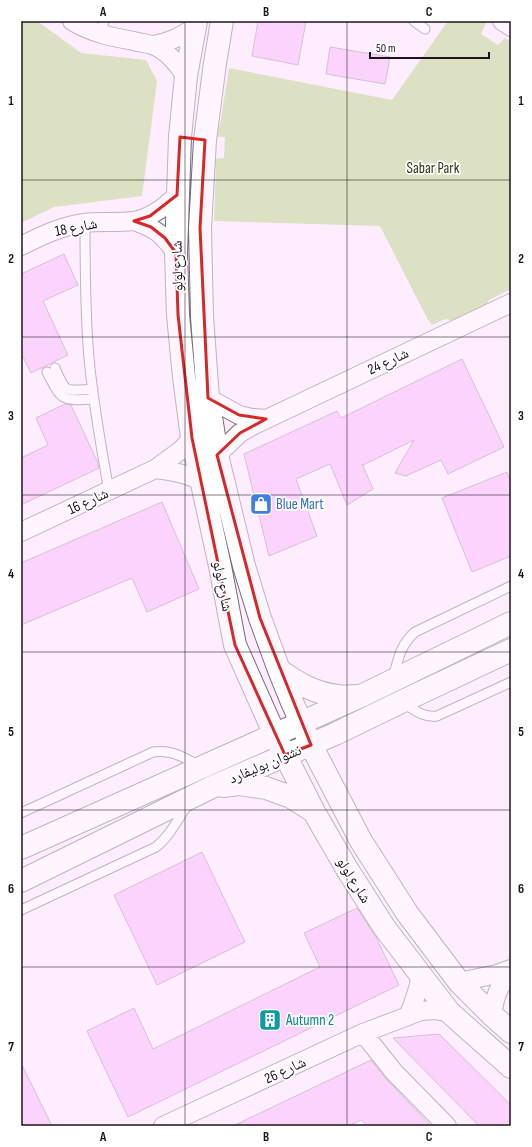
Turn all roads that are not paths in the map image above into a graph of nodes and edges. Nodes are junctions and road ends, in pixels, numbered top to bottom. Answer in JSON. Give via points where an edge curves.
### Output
{"nodes":[{"id":1,"x":72,"y":21,"type":"edge"},
{"id":2,"x":222,"y":21,"type":"edge"},
{"id":3,"x":414,"y":21,"type":"edge"},
{"id":4,"x":502,"y":21,"type":"edge"},
{"id":5,"x":195,"y":24,"type":"edge"},
{"id":6,"x":511,"y":27,"type":"edge"},
{"id":7,"x":103,"y":28,"type":"edge"},
{"id":8,"x":425,"y":29,"type":"dead end"},
{"id":9,"x":153,"y":45,"type":"junction"},
{"id":10,"x":186,"y":76,"type":"junction"},
{"id":11,"x":180,"y":137,"type":"junction"},
{"id":12,"x":205,"y":140,"type":"junction"},
{"id":13,"x":177,"y":195,"type":"junction"},
{"id":14,"x":134,"y":221,"type":"junction"},
{"id":15,"x":85,"y":223,"type":"junction"},
{"id":16,"x":21,"y":246,"type":"edge"},
{"id":17,"x":176,"y":253,"type":"junction"},
{"id":18,"x":511,"y":303,"type":"edge"},
{"id":19,"x":51,"y":370,"type":"dead end"},
{"id":20,"x":94,"y":394,"type":"junction"},
{"id":21,"x":208,"y":398,"type":"junction"},
{"id":22,"x":266,"y":419,"type":"junction"},
{"id":23,"x":192,"y":438,"type":"junction"},
{"id":24,"x":217,"y":455,"type":"junction"},
{"id":25,"x":155,"y":470,"type":"junction"},
{"id":26,"x":202,"y":482,"type":"junction"},
{"id":27,"x":109,"y":491,"type":"junction"},
{"id":28,"x":21,"y":532,"type":"edge"},
{"id":29,"x":511,"y":586,"type":"edge"},
{"id":30,"x":511,"y":623,"type":"edge"},
{"id":31,"x":511,"y":650,"type":"edge"},
{"id":32,"x":278,"y":670,"type":"junction"},
{"id":33,"x":392,"y":681,"type":"junction"},
{"id":34,"x":511,"y":682,"type":"edge"},
{"id":35,"x":361,"y":696,"type":"junction"},
{"id":36,"x":401,"y":702,"type":"junction"},
{"id":37,"x":302,"y":723,"type":"junction"},
{"id":38,"x":275,"y":735,"type":"junction"},
{"id":39,"x":311,"y":745,"type":"junction"},
{"id":40,"x":285,"y":755,"type":"junction"},
{"id":41,"x":203,"y":767,"type":"junction"},
{"id":42,"x":212,"y":787,"type":"junction"},
{"id":43,"x":193,"y":797,"type":"junction"},
{"id":44,"x":314,"y":812,"type":"junction"},
{"id":45,"x":21,"y":813,"type":"edge"},
{"id":46,"x":21,"y":848,"type":"edge"},
{"id":47,"x":21,"y":881,"type":"edge"},
{"id":48,"x":21,"y":910,"type":"edge"},
{"id":49,"x":511,"y":970,"type":"edge"},
{"id":50,"x":421,"y":976,"type":"junction"},
{"id":51,"x":459,"y":982,"type":"junction"},
{"id":52,"x":449,"y":1012,"type":"junction"},
{"id":53,"x":408,"y":1016,"type":"junction"},
{"id":54,"x":492,"y":1016,"type":"junction"},
{"id":55,"x":511,"y":1032,"type":"edge"},
{"id":56,"x":363,"y":1033,"type":"junction"},
{"id":57,"x":511,"y":1067,"type":"edge"},
{"id":58,"x":190,"y":1121,"type":"edge"},
{"id":59,"x":164,"y":1126,"type":"edge"},
{"id":60,"x":447,"y":1126,"type":"edge"}],
"edges":[{"from":1,"to":7,"type":"street","via":[[80,26]]},
{"from":2,"to":12,"type":"street","name":"شارع لولو"},
{"from":3,"to":8,"type":"lane"},
{"from":4,"to":6,"type":"street"},
{"from":5,"to":9,"type":"street","via":[[182,36]]},
{"from":5,"to":10,"type":"street","name":"شارع لولو"},
{"from":7,"to":9,"type":"street"},
{"from":9,"to":10,"type":"street","via":[[177,63]]},
{"from":10,"to":11,"type":"street","name":"شارع لولو"},
{"from":11,"to":12,"type":"street"},
{"from":11,"to":13,"type":"street","name":"شارع لولو"},
{"from":12,"to":21,"type":"street","name":"شارع لولو","via":[[200,228],[202,316]]},
{"from":13,"to":14,"type":"street","name":"شارع 18","via":[[165,207],[150,216]]},
{"from":13,"to":17,"type":"street","name":"شارع لولو"},
{"from":14,"to":15,"type":"street","name":"شارع 18"},
{"from":14,"to":17,"type":"street","name":"شارع 18","via":[[151,227],[166,238]]},
{"from":15,"to":16,"type":"street","name":"شارع 18","via":[[52,231]]},
{"from":15,"to":20,"type":"lane","via":[[85,290]]},
{"from":17,"to":23,"type":"street","name":"شارع لولو","via":[[178,315]]},
{"from":18,"to":22,"type":"street","name":"شارع 24"},
{"from":19,"to":20,"type":"lane","via":[[66,389]]},
{"from":20,"to":27,"type":"lane"},
{"from":21,"to":22,"type":"street","via":[[239,415]]},
{"from":21,"to":24,"type":"street","name":"شارع لولو"},
{"from":22,"to":24,"type":"street","name":"شارع 24","via":[[240,433]]},
{"from":23,"to":25,"type":"street","name":"شارع 16"},
{"from":23,"to":26,"type":"street","name":"شارع لولو"},
{"from":24,"to":32,"type":"street","name":"شارع لولو","via":[[244,566]]},
{"from":25,"to":26,"type":"street","via":[[187,475]]},
{"from":25,"to":27,"type":"street","name":"شارع 16"},
{"from":26,"to":38,"type":"street","name":"شارع لولو","via":[[235,645]]},
{"from":27,"to":28,"type":"street","name":"شارع 16"},
{"from":29,"to":33,"type":"lane","via":[[415,632],[403,646]]},
{"from":30,"to":33,"type":"street","name":"نشوان بوليفارد"},
{"from":31,"to":36,"type":"street","name":"نشوان بوليفارد"},
{"from":32,"to":35,"type":"street","via":[[317,692]]},
{"from":32,"to":37,"type":"street","name":"شارع لولو"},
{"from":33,"to":35,"type":"street","name":"نشوان بوليفارد"},
{"from":34,"to":36,"type":"lane","via":[[438,716],[425,716]]},
{"from":35,"to":37,"type":"street","name":"نشوان بوليفارد"},
{"from":36,"to":39,"type":"street","name":"نشوان بوليفارد"},
{"from":37,"to":38,"type":"street","name":"نشوان بوليفارد"},
{"from":37,"to":39,"type":"street","name":"شارع لولو"},
{"from":38,"to":40,"type":"street","name":"شارع لولو"},
{"from":38,"to":41,"type":"street","name":"نشوان بوليفارد"},
{"from":39,"to":40,"type":"street","name":"نشوان بوليفارد"},
{"from":39,"to":51,"type":"street","name":"شارع لولو","via":[[361,841],[407,913]]},
{"from":40,"to":42,"type":"street","name":"نشوان بوليفارد"},
{"from":40,"to":44,"type":"street","name":"شارع لولو"},
{"from":41,"to":45,"type":"lane","via":[[175,753],[153,752]]},
{"from":41,"to":46,"type":"street","name":"نشوان بوليفارد"},
{"from":42,"to":43,"type":"street","name":"نشوان بوليفارد"},
{"from":42,"to":44,"type":"street","via":[[239,784],[266,788],[291,797]]},
{"from":43,"to":47,"type":"street","name":"نشوان بوليفارد"},
{"from":43,"to":48,"type":"lane","via":[[163,841],[156,847]]},
{"from":44,"to":50,"type":"street","name":"شارع لولو","via":[[384,927]]},
{"from":49,"to":51,"type":"street"},
{"from":49,"to":54,"type":"street","via":[[495,998]]},
{"from":50,"to":52,"type":"street","name":"شارع لولو"},
{"from":50,"to":53,"type":"street","via":[[419,990]]},
{"from":51,"to":54,"type":"street","name":"شارع لولو"},
{"from":52,"to":53,"type":"street","name":"شارع 26","via":[[435,1010]]},
{"from":52,"to":57,"type":"street","name":"شارع لولو"},
{"from":53,"to":56,"type":"street","name":"شارع 26"},
{"from":54,"to":55,"type":"street","name":"شارع لولو"},
{"from":56,"to":58,"type":"street","name":"شارع 26"},
{"from":56,"to":60,"type":"street","via":[[394,1072]]},
{"from":58,"to":59,"type":"street","name":"شارع 26"}]}
